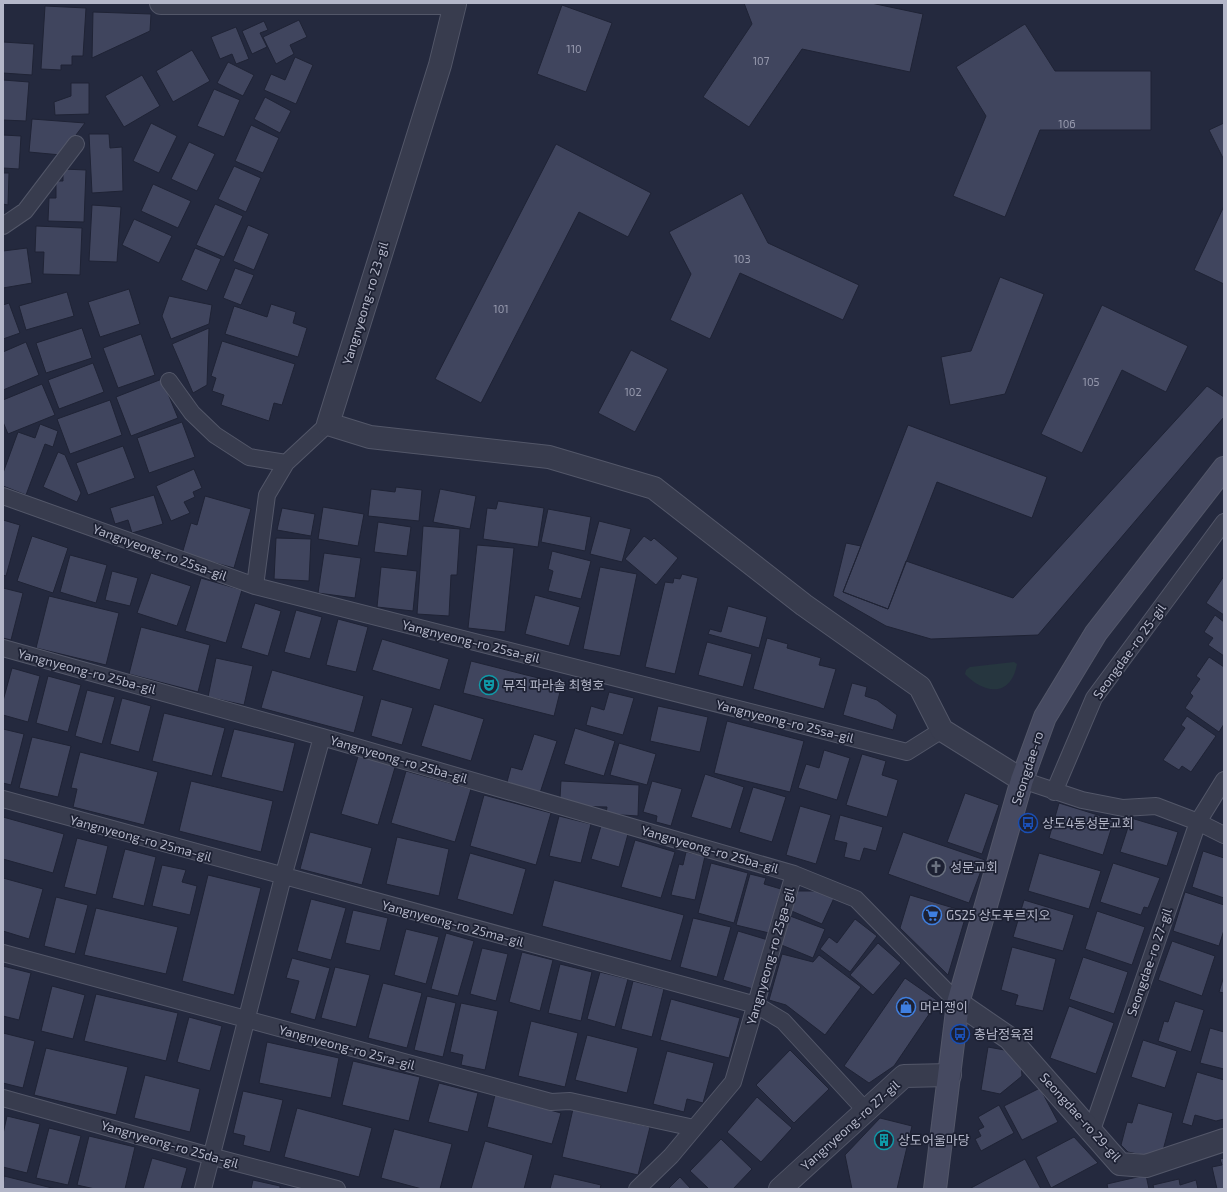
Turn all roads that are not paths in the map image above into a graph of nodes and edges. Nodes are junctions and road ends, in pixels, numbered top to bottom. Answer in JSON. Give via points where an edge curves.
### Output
{"nodes":[{"id":1,"x":161,"y":3,"type":"edge"},
{"id":2,"x":455,"y":4,"type":"edge"},
{"id":3,"x":76,"y":144,"type":"dead end"},
{"id":4,"x":3,"y":226,"type":"edge"},
{"id":5,"x":169,"y":381,"type":"dead end"},
{"id":6,"x":328,"y":424,"type":"junction"},
{"id":7,"x":286,"y":463,"type":"junction"},
{"id":8,"x":1224,"y":468,"type":"edge"},
{"id":9,"x":3,"y":496,"type":"edge"},
{"id":10,"x":1224,"y":522,"type":"edge"},
{"id":11,"x":255,"y":586,"type":"junction"},
{"id":12,"x":3,"y":648,"type":"edge"},
{"id":13,"x":942,"y":730,"type":"junction"},
{"id":14,"x":322,"y":736,"type":"junction"},
{"id":15,"x":1022,"y":780,"type":"junction"},
{"id":16,"x":1224,"y":780,"type":"edge"},
{"id":17,"x":1054,"y":792,"type":"junction"},
{"id":18,"x":3,"y":799,"type":"edge"},
{"id":19,"x":1198,"y":822,"type":"junction"},
{"id":20,"x":1224,"y":834,"type":"edge"},
{"id":21,"x":794,"y":874,"type":"junction"},
{"id":22,"x":283,"y":877,"type":"junction"},
{"id":23,"x":3,"y":953,"type":"edge"},
{"id":24,"x":958,"y":1003,"type":"junction"},
{"id":25,"x":756,"y":1005,"type":"junction"},
{"id":26,"x":247,"y":1020,"type":"junction"},
{"id":27,"x":950,"y":1075,"type":"junction"},
{"id":28,"x":3,"y":1098,"type":"edge"},
{"id":29,"x":866,"y":1111,"type":"junction"},
{"id":30,"x":694,"y":1128,"type":"junction"},
{"id":31,"x":1092,"y":1130,"type":"junction"},
{"id":32,"x":1224,"y":1140,"type":"edge"},
{"id":33,"x":210,"y":1156,"type":"junction"},
{"id":34,"x":203,"y":1189,"type":"edge"},
{"id":35,"x":337,"y":1189,"type":"edge"},
{"id":36,"x":637,"y":1189,"type":"edge"},
{"id":37,"x":780,"y":1189,"type":"edge"},
{"id":38,"x":935,"y":1189,"type":"edge"}],
"edges":[{"from":1,"to":2,"type":"street","name":"Yangnyeong-ro 23-gil"},
{"from":2,"to":6,"type":"street","name":"Yangnyeong-ro 23-gil","via":[[440,65]]},
{"from":3,"to":4,"type":"lane","via":[[25,211]]},
{"from":5,"to":7,"type":"lane","via":[[192,413],[215,434],[249,457]]},
{"from":6,"to":7,"type":"lane","name":"Yangnyeong-ro 23-gil"},
{"from":6,"to":13,"type":"street","via":[[370,437],[549,457],[654,488],[804,605],[920,687]]},
{"from":7,"to":11,"type":"lane","name":"Yangnyeong-ro 23-gil","via":[[267,495]]},
{"from":8,"to":15,"type":"street","name":"Seongdae-ro","via":[[1096,633],[1045,717]]},
{"from":9,"to":11,"type":"lane","name":"Yangnyeong-ro 25sa-gil"},
{"from":10,"to":17,"type":"lane","name":"Seongdae-ro 25-gil","via":[[1094,698]]},
{"from":11,"to":13,"type":"lane","name":"Yangnyeong-ro 25sa-gil","via":[[907,752]]},
{"from":12,"to":14,"type":"lane","name":"Yangnyeong-ro 25ba-gil"},
{"from":13,"to":15,"type":"street"},
{"from":14,"to":21,"type":"lane","name":"Yangnyeong-ro 25ba-gil"},
{"from":14,"to":22,"type":"lane"},
{"from":15,"to":17,"type":"lane"},
{"from":15,"to":24,"type":"street","name":"Seongdae-ro"},
{"from":16,"to":19,"type":"lane"},
{"from":17,"to":19,"type":"lane","via":[[1123,808],[1156,806]]},
{"from":18,"to":22,"type":"lane","name":"Yangnyeong-ro 25ma-gil"},
{"from":19,"to":20,"type":"lane"},
{"from":19,"to":31,"type":"lane","name":"Seongdae-ro 27-gil"},
{"from":21,"to":24,"type":"lane","name":"Yangnyeong-ro 25ga-gil","via":[[856,899]]},
{"from":21,"to":25,"type":"lane","name":"Yangnyeong-ro 25ga-gil"},
{"from":22,"to":25,"type":"lane","name":"Yangnyeong-ro 25ma-gil"},
{"from":22,"to":26,"type":"lane"},
{"from":23,"to":26,"type":"lane","name":"Yangnyeong-ro 25ra-gil"},
{"from":24,"to":27,"type":"street","name":"Seongdae-ro"},
{"from":24,"to":31,"type":"street","name":"Seongdae-ro 29-gil","via":[[1009,1038]]},
{"from":25,"to":29,"type":"lane","name":"Yangnyeong-ro 25ma-gil","via":[[783,1021]]},
{"from":25,"to":30,"type":"lane","name":"Yangnyeong-ro 25ga-gil","via":[[733,1082]]},
{"from":26,"to":30,"type":"lane","name":"Yangnyeong-ro 25ra-gil","via":[[551,1102],[570,1101]]},
{"from":26,"to":33,"type":"lane"},
{"from":27,"to":29,"type":"street","name":"Yangnyeong-ro 27-gil","via":[[904,1076]]},
{"from":27,"to":38,"type":"street","name":"Seongdae-ro"},
{"from":28,"to":33,"type":"lane","name":"Yangnyeong-ro 25da-gil"},
{"from":29,"to":37,"type":"street","name":"Yangnyeong-ro 27-gil"},
{"from":30,"to":36,"type":"lane","name":"Yangnyeong-ro 25ga-gil","via":[[671,1156]]},
{"from":31,"to":32,"type":"street","name":"Seongdae-ro 29-gil","via":[[1120,1164],[1146,1166]]},
{"from":33,"to":34,"type":"lane"},
{"from":33,"to":35,"type":"lane","name":"Yangnyeong-ro 25da-gil"}]}
